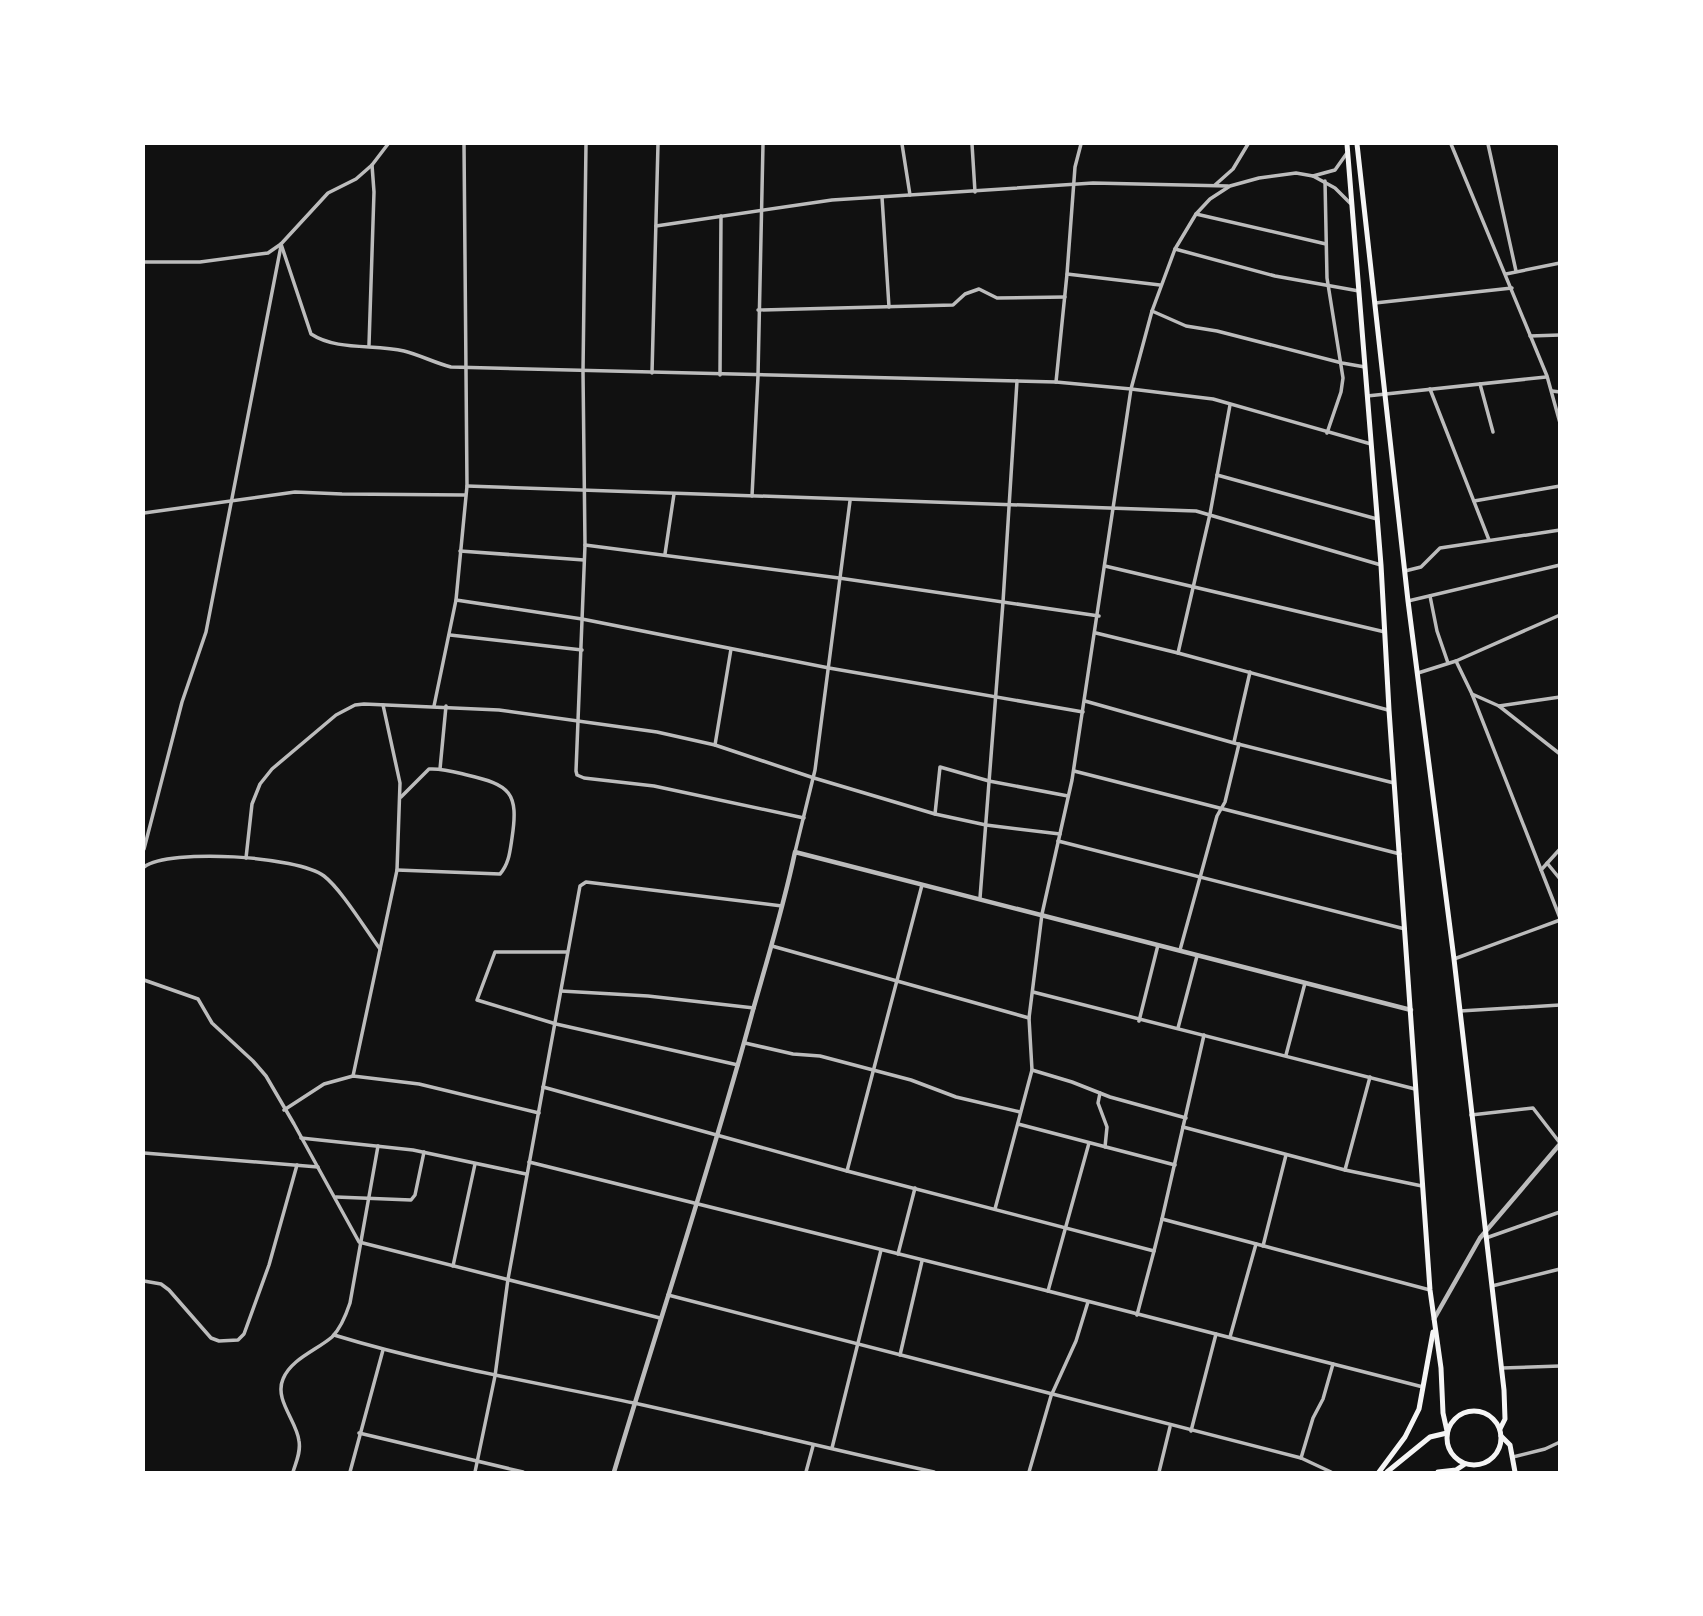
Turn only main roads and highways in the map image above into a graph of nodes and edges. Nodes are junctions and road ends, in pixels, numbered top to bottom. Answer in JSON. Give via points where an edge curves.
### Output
{"nodes":[{"id":1,"x":1347,"y":144,"type":"edge"},
{"id":2,"x":1357,"y":144,"type":"edge"},
{"id":3,"x":1434,"y":1323,"type":"junction"},
{"id":4,"x":1447,"y":1432,"type":"junction"},
{"id":5,"x":1501,"y":1433,"type":"junction"},
{"id":6,"x":1465,"y":1464,"type":"junction"},
{"id":7,"x":1378,"y":1472,"type":"edge"},
{"id":8,"x":1387,"y":1472,"type":"edge"},
{"id":9,"x":1438,"y":1472,"type":"edge"},
{"id":10,"x":1469,"y":1472,"type":"edge"},
{"id":11,"x":1515,"y":1472,"type":"edge"}],
"edges":[{"from":1,"to":3,"type":"main road"},
{"from":2,"to":5,"type":"main road","via":[[1502,1368],[1506,1413]]},
{"from":3,"to":4,"type":"main road"},
{"from":3,"to":7,"type":"main road","via":[[1424,1388],[1410,1428]]},
{"from":4,"to":5,"type":"main road","via":[[1455,1417],[1469,1411],[1485,1412]]},
{"from":4,"to":6,"type":"main road","via":[[1452,1454]]},
{"from":4,"to":8,"type":"main road","via":[[1430,1437]]},
{"from":5,"to":6,"type":"main road","via":[[1491,1459]]},
{"from":5,"to":11,"type":"main road","via":[[1510,1445]]},
{"from":6,"to":9,"type":"main road","via":[[1457,1471]]},
{"from":6,"to":10,"type":"main road"}]}
